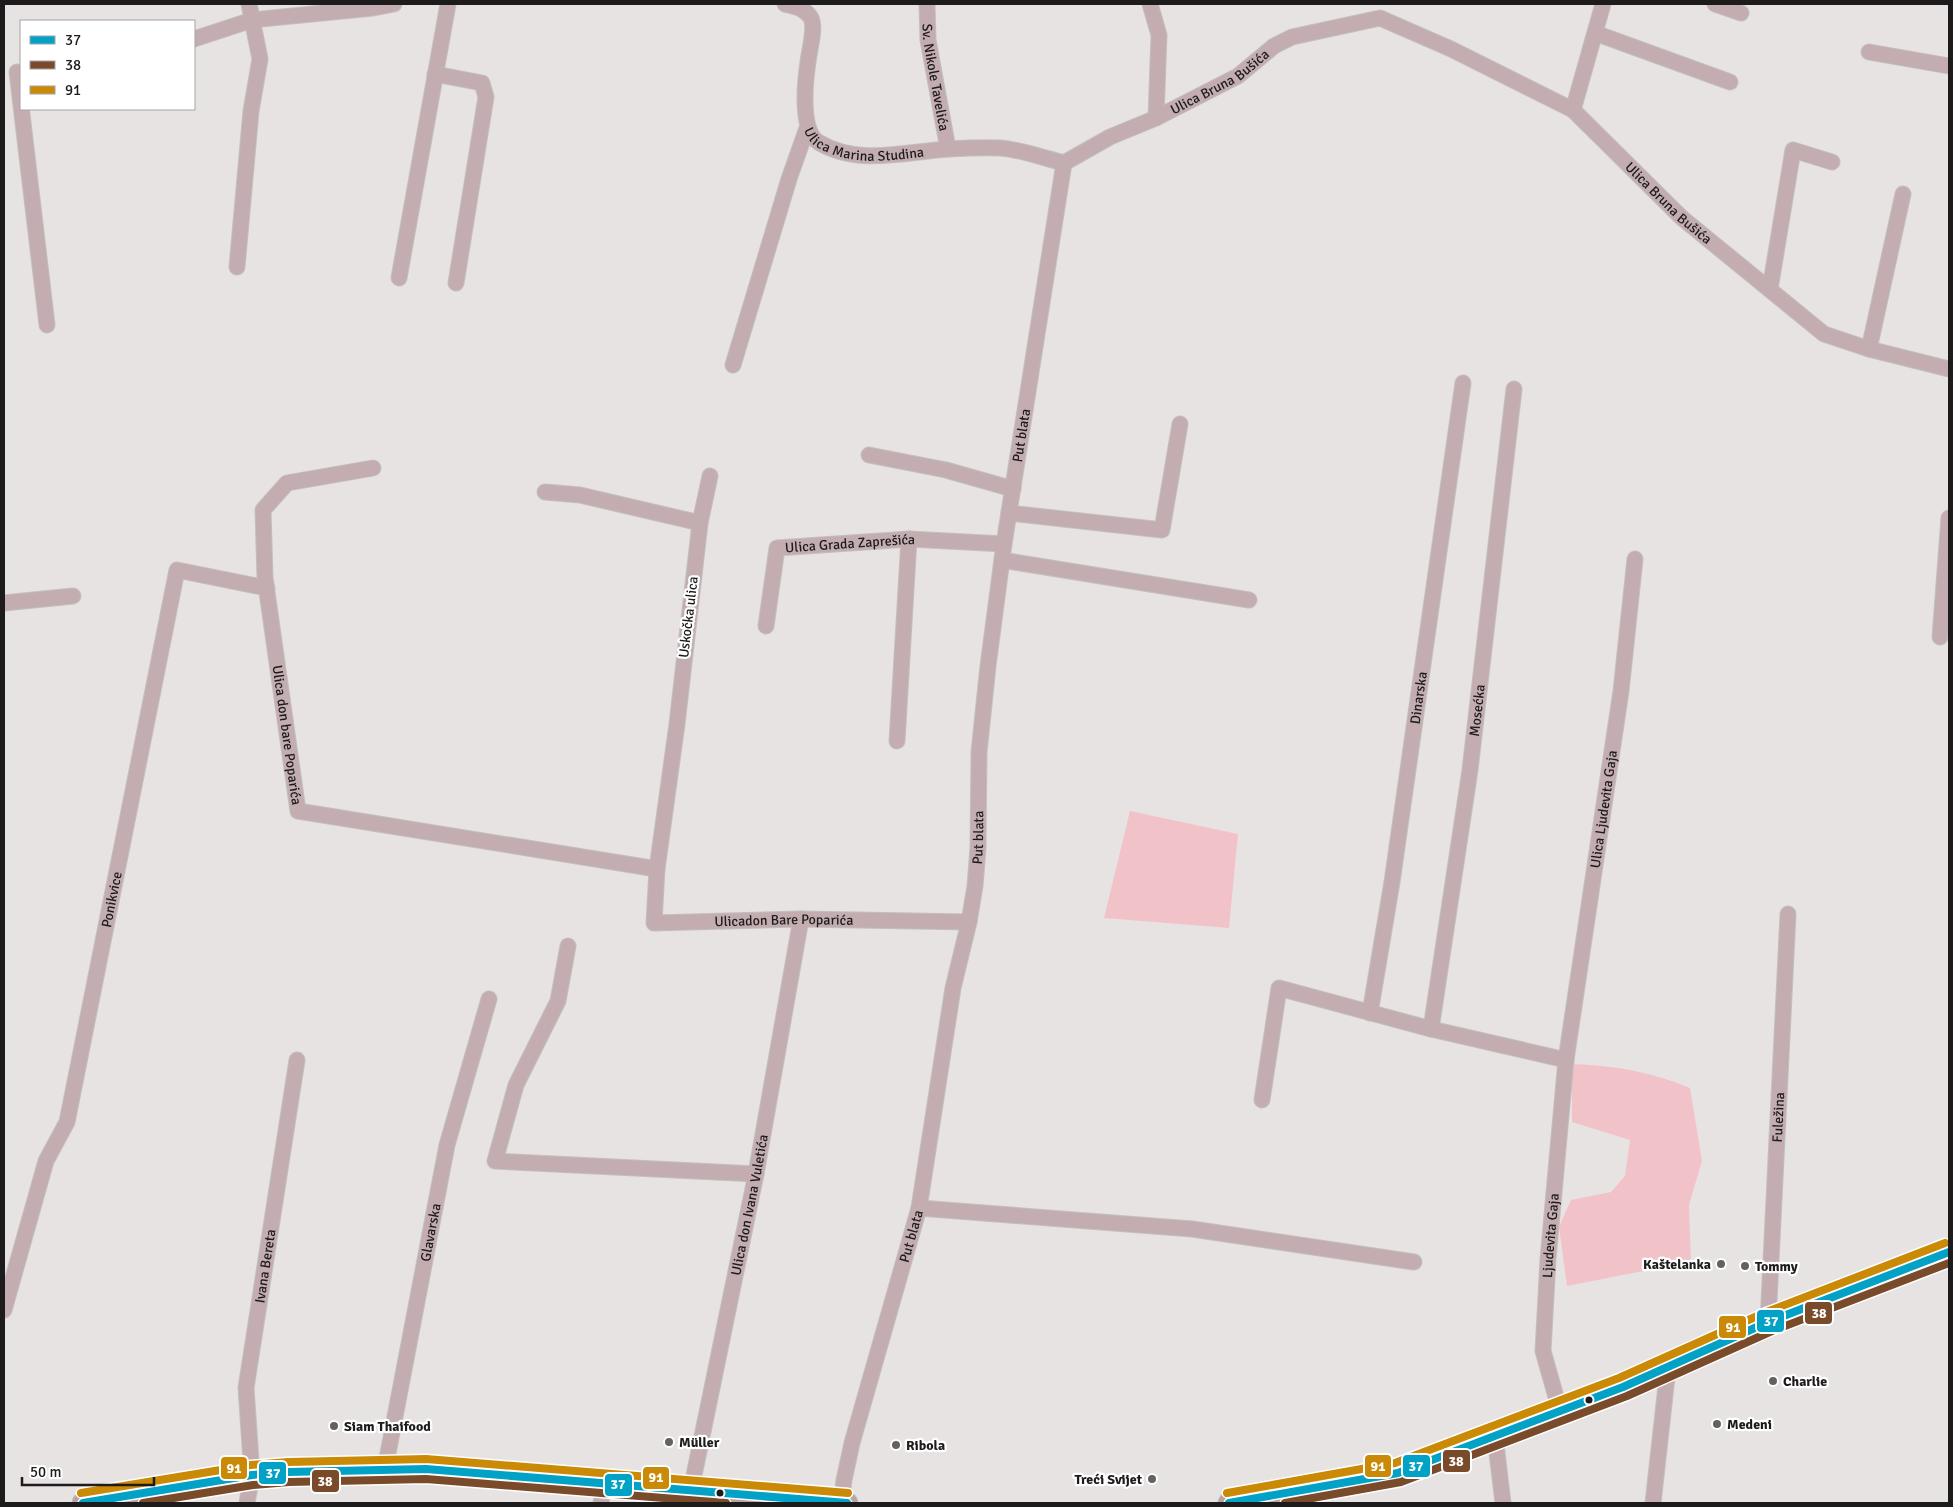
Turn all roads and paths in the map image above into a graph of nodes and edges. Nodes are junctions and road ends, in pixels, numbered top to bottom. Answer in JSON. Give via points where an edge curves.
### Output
{"nodes":[{"id":1,"x":249,"y":4,"type":"edge"},
{"id":2,"x":394,"y":4,"type":"edge"},
{"id":3,"x":448,"y":4,"type":"edge"},
{"id":4,"x":785,"y":4,"type":"edge"},
{"id":5,"x":928,"y":4,"type":"edge"},
{"id":6,"x":1150,"y":4,"type":"edge"},
{"id":7,"x":1603,"y":4,"type":"edge"},
{"id":8,"x":1714,"y":4,"type":"edge"},
{"id":9,"x":373,"y":6,"type":"edge"},
{"id":10,"x":1381,"y":11,"type":"edge"},
{"id":11,"x":1741,"y":13,"type":"dead end"},
{"id":12,"x":252,"y":20,"type":"junction"},
{"id":13,"x":1595,"y":33,"type":"junction"},
{"id":14,"x":195,"y":39,"type":"edge"},
{"id":15,"x":1869,"y":52,"type":"dead end"},
{"id":16,"x":1949,"y":66,"type":"edge"},
{"id":17,"x":14,"y":72,"type":"edge"},
{"id":18,"x":435,"y":74,"type":"junction"},
{"id":19,"x":1730,"y":82,"type":"dead end"},
{"id":20,"x":1573,"y":110,"type":"junction"},
{"id":21,"x":1156,"y":118,"type":"junction"},
{"id":22,"x":807,"y":128,"type":"junction"},
{"id":23,"x":948,"y":149,"type":"junction"},
{"id":24,"x":1832,"y":162,"type":"dead end"},
{"id":25,"x":1064,"y":163,"type":"junction"},
{"id":26,"x":1903,"y":194,"type":"dead end"},
{"id":27,"x":237,"y":267,"type":"dead end"},
{"id":28,"x":399,"y":278,"type":"dead end"},
{"id":29,"x":456,"y":283,"type":"dead end"},
{"id":30,"x":1770,"y":289,"type":"junction"},
{"id":31,"x":46,"y":325,"type":"dead end"},
{"id":32,"x":1869,"y":349,"type":"junction"},
{"id":33,"x":733,"y":365,"type":"dead end"},
{"id":34,"x":1949,"y":369,"type":"edge"},
{"id":35,"x":1463,"y":383,"type":"dead end"},
{"id":36,"x":1514,"y":390,"type":"dead end"},
{"id":37,"x":1180,"y":424,"type":"dead end"},
{"id":38,"x":870,"y":455,"type":"dead end"},
{"id":39,"x":373,"y":468,"type":"dead end"},
{"id":40,"x":710,"y":476,"type":"dead end"},
{"id":41,"x":1013,"y":490,"type":"junction"},
{"id":42,"x":545,"y":492,"type":"dead end"},
{"id":43,"x":1009,"y":513,"type":"junction"},
{"id":44,"x":1949,"y":518,"type":"edge"},
{"id":45,"x":700,"y":523,"type":"junction"},
{"id":46,"x":909,"y":539,"type":"junction"},
{"id":47,"x":1004,"y":544,"type":"junction"},
{"id":48,"x":1635,"y":559,"type":"dead end"},
{"id":49,"x":1002,"y":560,"type":"junction"},
{"id":50,"x":267,"y":588,"type":"junction"},
{"id":51,"x":73,"y":596,"type":"dead end"},
{"id":52,"x":1249,"y":600,"type":"dead end"},
{"id":53,"x":4,"y":603,"type":"edge"},
{"id":54,"x":766,"y":626,"type":"dead end"},
{"id":55,"x":1940,"y":637,"type":"dead end"},
{"id":56,"x":896,"y":741,"type":"dead end"},
{"id":57,"x":657,"y":869,"type":"junction"},
{"id":58,"x":1788,"y":914,"type":"dead end"},
{"id":59,"x":801,"y":918,"type":"junction"},
{"id":60,"x":969,"y":922,"type":"junction"},
{"id":61,"x":568,"y":946,"type":"dead end"},
{"id":62,"x":489,"y":999,"type":"dead end"},
{"id":63,"x":1370,"y":1014,"type":"junction"},
{"id":64,"x":1431,"y":1029,"type":"junction"},
{"id":65,"x":297,"y":1060,"type":"dead end"},
{"id":66,"x":1566,"y":1060,"type":"junction"},
{"id":67,"x":1262,"y":1100,"type":"dead end"},
{"id":68,"x":756,"y":1174,"type":"junction"},
{"id":69,"x":919,"y":1208,"type":"junction"},
{"id":70,"x":1949,"y":1252,"type":"edge"},
{"id":71,"x":1414,"y":1262,"type":"dead end"},
{"id":72,"x":4,"y":1310,"type":"edge"},
{"id":73,"x":1768,"y":1322,"type":"junction"},
{"id":74,"x":1668,"y":1368,"type":"junction"},
{"id":75,"x":1560,"y":1411,"type":"junction"},
{"id":76,"x":1495,"y":1436,"type":"junction"},
{"id":77,"x":385,"y":1469,"type":"junction"},
{"id":78,"x":252,"y":1475,"type":"junction"},
{"id":79,"x":691,"y":1490,"type":"junction"},
{"id":80,"x":603,"y":1493,"type":"edge"},
{"id":81,"x":142,"y":1499,"type":"edge"},
{"id":82,"x":746,"y":1499,"type":"edge"},
{"id":83,"x":83,"y":1503,"type":"edge"},
{"id":84,"x":247,"y":1503,"type":"edge"},
{"id":85,"x":831,"y":1503,"type":"edge"},
{"id":86,"x":847,"y":1503,"type":"edge"},
{"id":87,"x":1235,"y":1503,"type":"edge"},
{"id":88,"x":1503,"y":1503,"type":"edge"},
{"id":89,"x":1653,"y":1503,"type":"edge"}],
"edges":[{"from":1,"to":12,"type":"street"},
{"from":2,"to":9,"type":"street"},
{"from":3,"to":18,"type":"street"},
{"from":4,"to":22,"type":"street","name":"Ulica Marina Studina","via":[[804,9],[812,19],[807,63]]},
{"from":5,"to":23,"type":"street","name":"Sv. Nikole Tavelića","via":[[928,40]]},
{"from":6,"to":21,"type":"street","via":[[1159,35]]},
{"from":7,"to":13,"type":"street"},
{"from":8,"to":11,"type":"street"},
{"from":9,"to":12,"type":"street"},
{"from":10,"to":20,"type":"street","name":"Ulica Bruna Bušića"},
{"from":10,"to":21,"type":"street","name":"Ulica Bruna Bušića","via":[[1292,37],[1274,46],[1238,76]]},
{"from":12,"to":14,"type":"street"},
{"from":12,"to":27,"type":"street","via":[[260,59],[251,111]]},
{"from":13,"to":19,"type":"street"},
{"from":13,"to":20,"type":"street"},
{"from":15,"to":16,"type":"street"},
{"from":17,"to":31,"type":"street"},
{"from":18,"to":28,"type":"street"},
{"from":18,"to":29,"type":"street","via":[[482,84],[486,97]]},
{"from":20,"to":30,"type":"street","name":"Ulica Bruna Bušića","via":[[1682,218]]},
{"from":21,"to":25,"type":"street","name":"Ulica Bruna Bušića","via":[[1110,137]]},
{"from":22,"to":23,"type":"street","name":"Ulica Marina Studina","via":[[816,141],[866,156]]},
{"from":22,"to":33,"type":"street"},
{"from":23,"to":25,"type":"street","name":"Ulica Marina Studina","via":[[1002,148]]},
{"from":24,"to":30,"type":"street","via":[[1793,150]]},
{"from":25,"to":41,"type":"street","name":"Put blata"},
{"from":26,"to":32,"type":"street"},
{"from":30,"to":32,"type":"street","name":"Ulica Bruna Bušića","via":[[1824,334]]},
{"from":32,"to":34,"type":"street","name":"Ulica Bruna Bušića"},
{"from":35,"to":63,"type":"street","name":"Dinarska","via":[[1392,882]]},
{"from":36,"to":64,"type":"street","name":"Mosećka","via":[[1470,770]]},
{"from":37,"to":43,"type":"street","via":[[1162,530]]},
{"from":38,"to":41,"type":"street","via":[[946,470]]},
{"from":39,"to":50,"type":"street","name":"Ulica don bare Poparića","via":[[287,483],[263,510]]},
{"from":40,"to":45,"type":"street","name":"Uskočka ulica"},
{"from":41,"to":43,"type":"street","name":"Put blata"},
{"from":42,"to":45,"type":"street","via":[[580,495]]},
{"from":43,"to":47,"type":"street","name":"Put blata"},
{"from":44,"to":55,"type":"street"},
{"from":45,"to":57,"type":"street","name":"Uskočka ulica"},
{"from":46,"to":47,"type":"street","name":"Ulica Grada Zaprešića"},
{"from":46,"to":54,"type":"street","name":"Ulica Grada Zaprešića","via":[[776,548]]},
{"from":46,"to":56,"type":"street"},
{"from":47,"to":49,"type":"street","name":"Put blata"},
{"from":48,"to":66,"type":"street","name":"Ulica Ljudevita Gaja","via":[[1621,691]]},
{"from":49,"to":52,"type":"street"},
{"from":49,"to":60,"type":"street","name":"Put blata","via":[[980,742],[978,848]]},
{"from":50,"to":57,"type":"street","name":"Ulica don bare Poparića","via":[[298,811]]},
{"from":50,"to":72,"type":"street","name":"Ponikvice","via":[[178,570],[67,1122],[46,1161]]},
{"from":51,"to":53,"type":"street"},
{"from":57,"to":59,"type":"street","name":"Ulicadon Bare Poparića","via":[[654,923]]},
{"from":58,"to":73,"type":"street","name":"Fuležina"},
{"from":59,"to":60,"type":"street","name":"Ulicadon Bare Poparića"},
{"from":59,"to":68,"type":"street","name":"Ulica don Ivana Vuletića"},
{"from":60,"to":69,"type":"street","name":"Put blata","via":[[953,988]]},
{"from":61,"to":68,"type":"street","via":[[558,1002],[516,1085],[495,1162]]},
{"from":62,"to":77,"type":"street","name":"Glavarska","via":[[448,1145]]},
{"from":63,"to":64,"type":"street"},
{"from":63,"to":67,"type":"street","via":[[1279,988]]},
{"from":64,"to":66,"type":"street"},
{"from":65,"to":78,"type":"street","name":"Ivana Bereta","via":[[246,1388]]},
{"from":66,"to":75,"type":"street","name":"Ljudevita Gaja","via":[[1543,1351]]},
{"from":68,"to":79,"type":"street","name":"Ulica don Ivana Vuletića"},
{"from":69,"to":71,"type":"street","via":[[1192,1229]]},
{"from":69,"to":85,"type":"street","name":"Put blata","via":[[844,1480]]},
{"from":70,"to":73,"type":"main road"},
{"from":73,"to":74,"type":"main road"},
{"from":74,"to":75,"type":"main road"},
{"from":74,"to":89,"type":"street"},
{"from":75,"to":76,"type":"main road"},
{"from":76,"to":87,"type":"main road","via":[[1398,1473]]},
{"from":76,"to":88,"type":"street"},
{"from":77,"to":78,"type":"main road"},
{"from":77,"to":80,"type":"main road","via":[[426,1468]]},
{"from":78,"to":81,"type":"main road"},
{"from":78,"to":84,"type":"street","name":"Ivana Bereta"},
{"from":79,"to":80,"type":"main road"},
{"from":79,"to":82,"type":"main road"},
{"from":81,"to":83,"type":"main road"},
{"from":82,"to":85,"type":"main road"},
{"from":85,"to":86,"type":"main road"}]}
